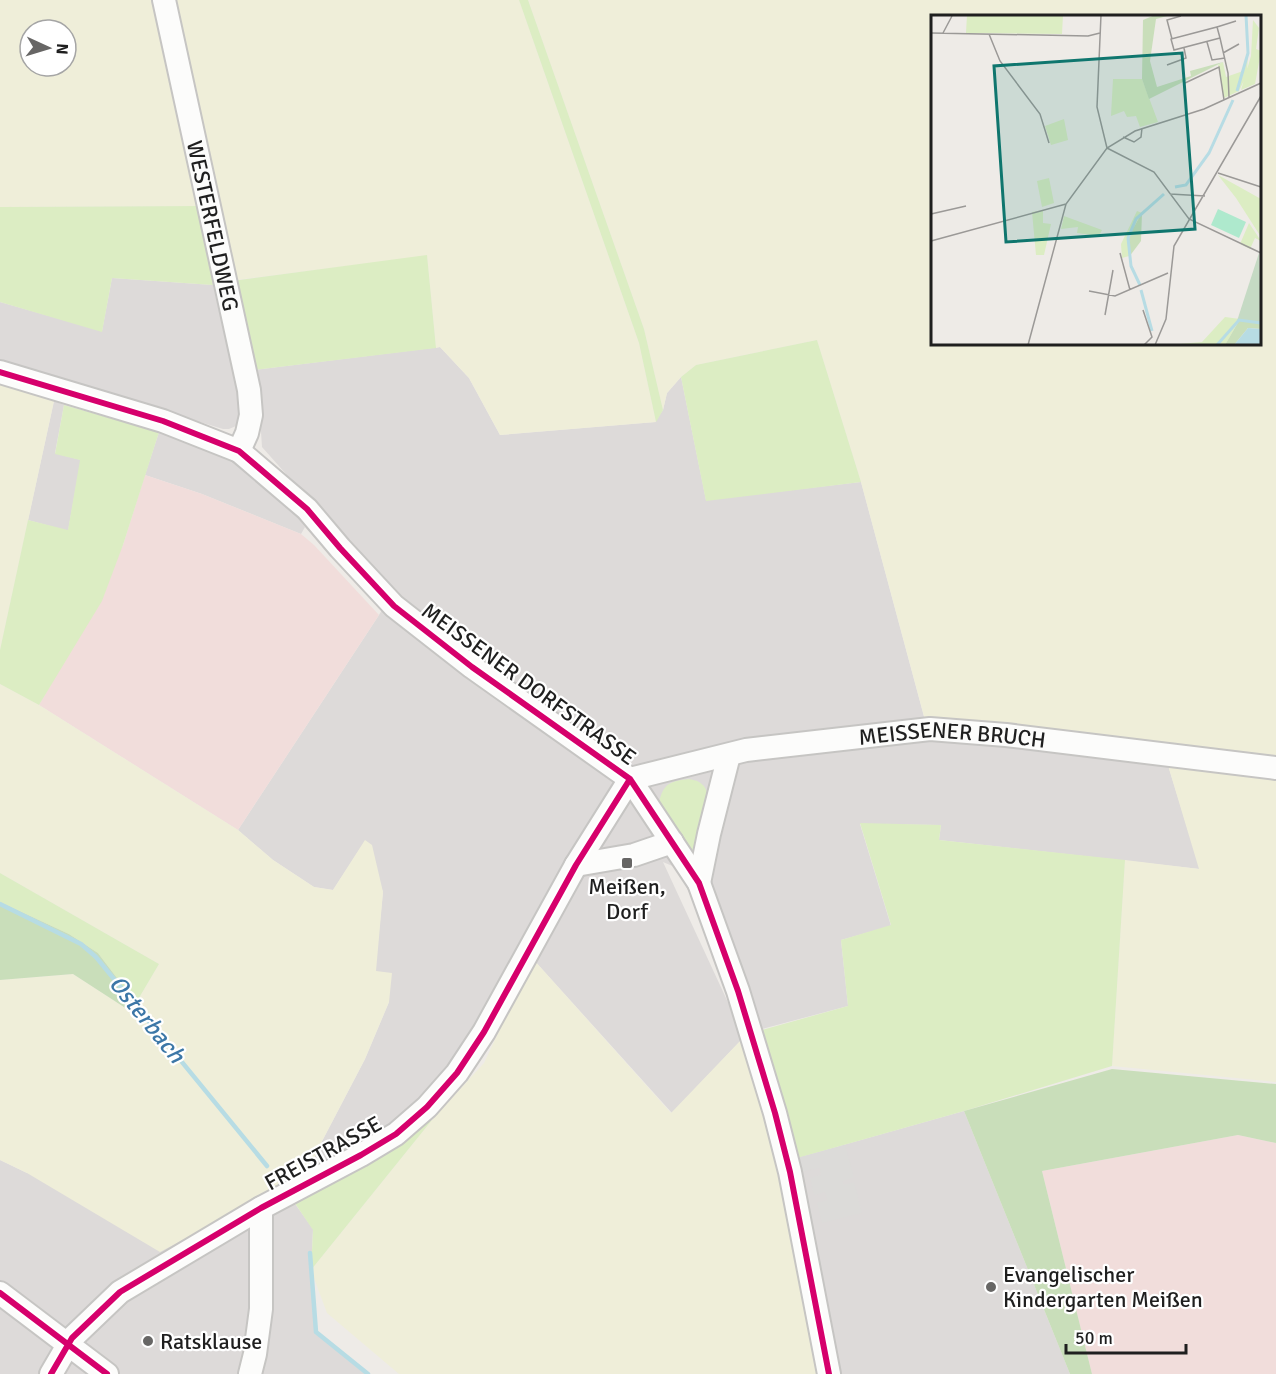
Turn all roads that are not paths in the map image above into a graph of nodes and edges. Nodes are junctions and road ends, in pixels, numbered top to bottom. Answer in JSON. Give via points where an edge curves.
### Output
{"nodes":[{"id":1,"x":164,"y":0,"type":"edge"},
{"id":2,"x":0,"y":372,"type":"edge"},
{"id":3,"x":239,"y":451,"type":"junction"},
{"id":4,"x":729,"y":755,"type":"junction"},
{"id":5,"x":1276,"y":768,"type":"edge"},
{"id":6,"x":630,"y":779,"type":"junction"},
{"id":7,"x":672,"y":842,"type":"junction"},
{"id":8,"x":576,"y":865,"type":"junction"},
{"id":9,"x":699,"y":883,"type":"junction"},
{"id":10,"x":261,"y":1208,"type":"junction"},
{"id":11,"x":0,"y":1293,"type":"edge"},
{"id":12,"x":68,"y":1345,"type":"junction"},
{"id":13,"x":51,"y":1374,"type":"edge"},
{"id":14,"x":107,"y":1374,"type":"edge"},
{"id":15,"x":250,"y":1374,"type":"edge"},
{"id":16,"x":829,"y":1374,"type":"edge"}],
"edges":[{"from":1,"to":3,"type":"street","name":"WESTERFELDWEG","via":[[249,390],[251,415]]},
{"from":2,"to":3,"type":"street","name":"MEISSENER DORFSTRASSE","via":[[163,422]]},
{"from":3,"to":6,"type":"street","name":"MEISSENER DORFSTRASSE","via":[[307,509],[394,606],[472,667]]},
{"from":4,"to":5,"type":"street","name":"MEISSENER BRUCH","via":[[930,729]]},
{"from":4,"to":6,"type":"street","name":"MEISSENER BRUCH"},
{"from":4,"to":9,"type":"street"},
{"from":6,"to":7,"type":"street","name":"MEISSENER DORFSTRASSE"},
{"from":6,"to":8,"type":"street","name":"FREISTRASSE"},
{"from":7,"to":8,"type":"street","via":[[634,855]]},
{"from":7,"to":9,"type":"street","name":"MEISSENER DORFSTRASSE"},
{"from":8,"to":10,"type":"street","name":"FREISTRASSE","via":[[484,1032],[457,1073],[427,1107],[396,1134],[362,1155]]},
{"from":9,"to":16,"type":"street","name":"MEISSENER DORFSTRASSE","via":[[738,991],[775,1113]]},
{"from":10,"to":12,"type":"street","name":"FREISTRASSE","via":[[120,1292]]},
{"from":10,"to":15,"type":"street","via":[[261,1309]]},
{"from":11,"to":12,"type":"street"},
{"from":12,"to":13,"type":"street","name":"FREISTRASSE"},
{"from":12,"to":14,"type":"street"}]}
